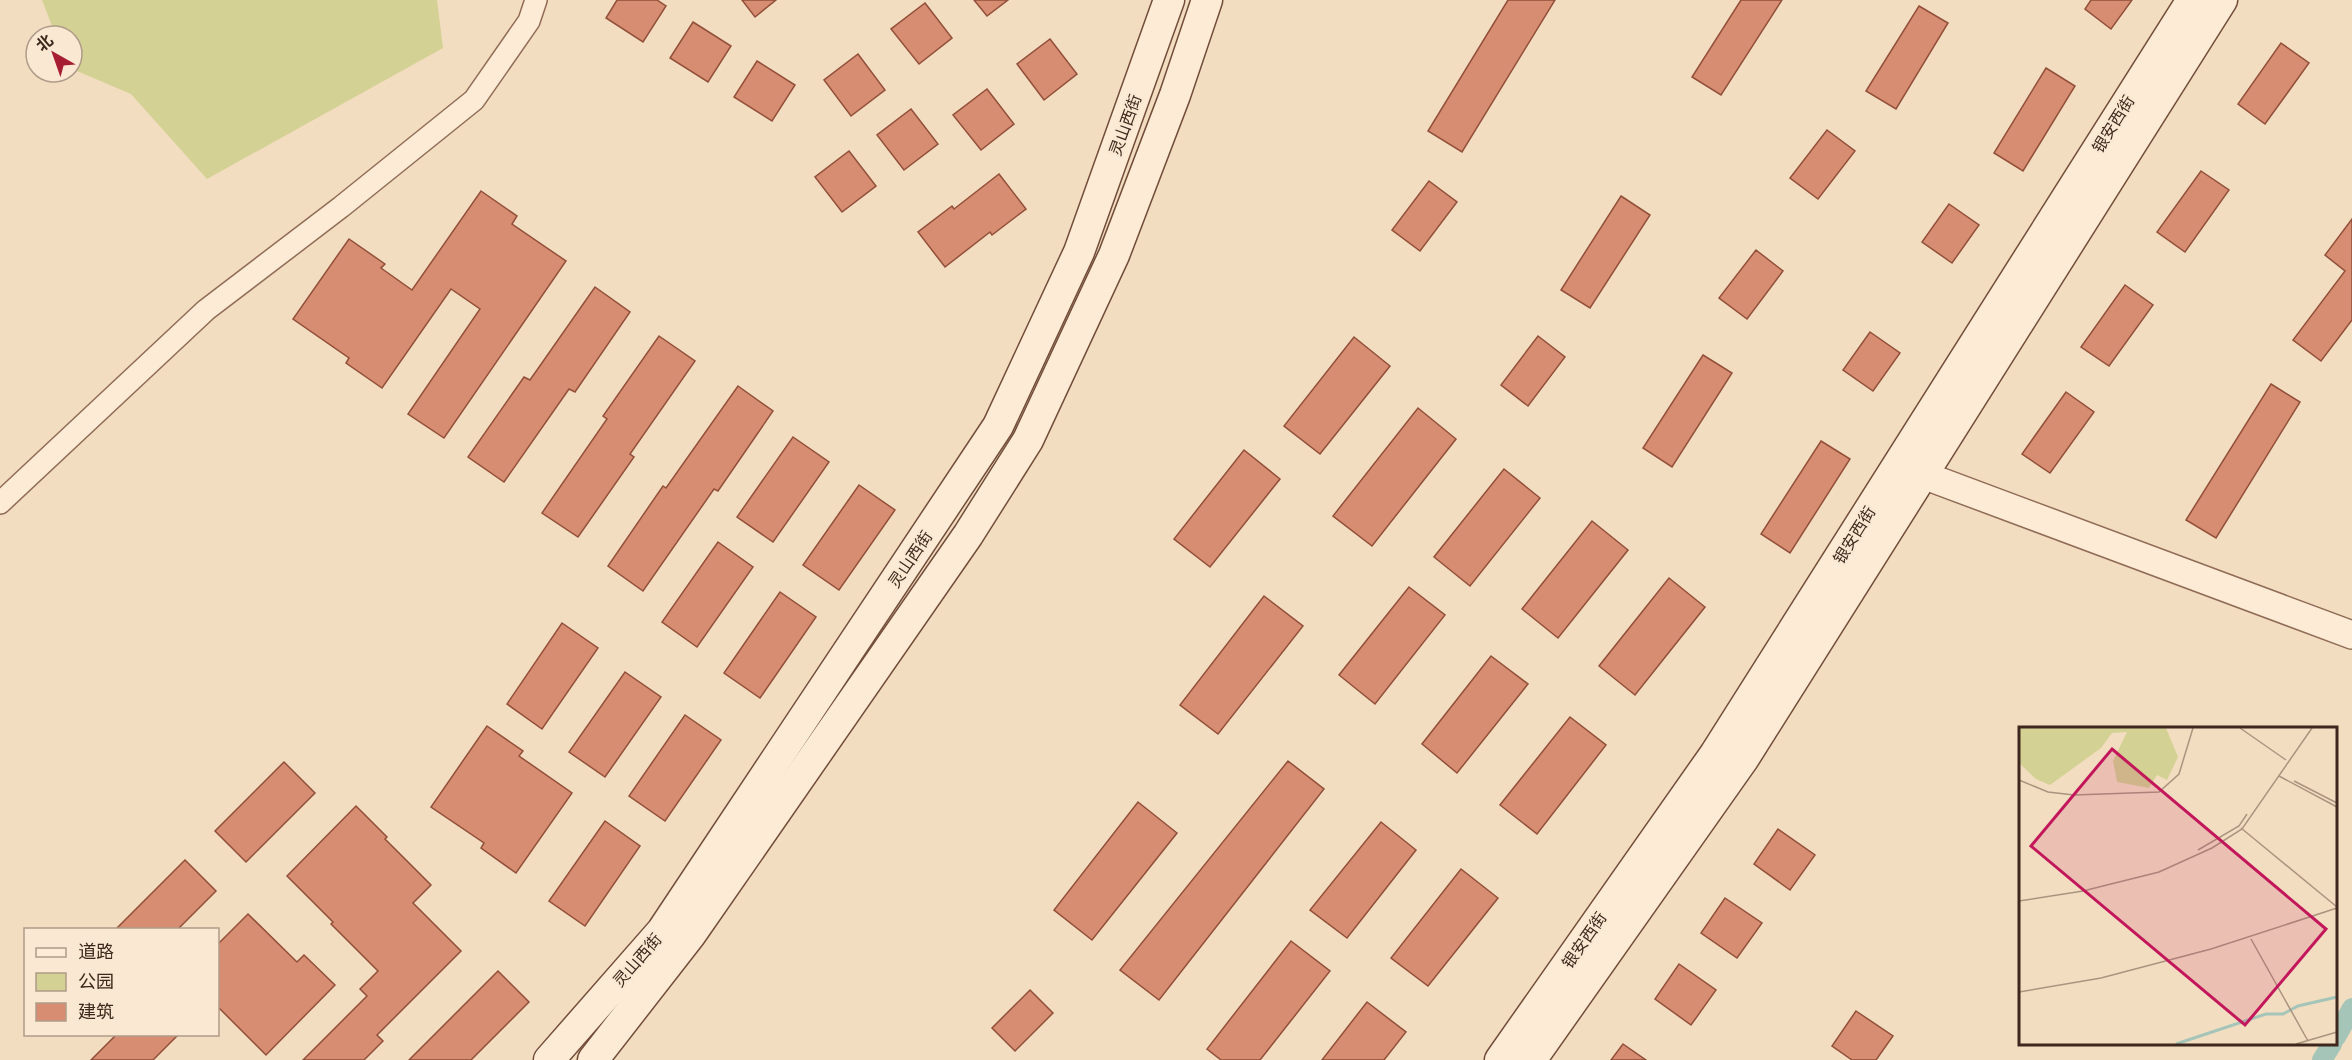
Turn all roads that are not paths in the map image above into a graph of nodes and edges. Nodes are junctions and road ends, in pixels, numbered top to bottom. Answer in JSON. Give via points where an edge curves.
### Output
{"nodes":[{"id":1,"x":536,"y":0,"type":"edge"},
{"id":2,"x":1169,"y":0,"type":"edge"},
{"id":3,"x":1207,"y":0,"type":"edge"},
{"id":4,"x":2192,"y":0,"type":"edge"},
{"id":5,"x":2222,"y":0,"type":"edge"},
{"id":6,"x":1923,"y":475,"type":"junction"},
{"id":7,"x":0,"y":503,"type":"edge"},
{"id":8,"x":2352,"y":635,"type":"edge"},
{"id":9,"x":549,"y":1060,"type":"edge"},
{"id":10,"x":593,"y":1060,"type":"edge"},
{"id":11,"x":1500,"y":1060,"type":"edge"},
{"id":12,"x":1531,"y":1060,"type":"edge"}],
"edges":[{"from":1,"to":7,"type":"street","via":[[529,21],[474,100],[206,310]]},
{"from":2,"to":9,"type":"main road","name":"灵山西街","via":[[1079,252],[998,426],[662,930]]},
{"from":3,"to":10,"type":"main road","name":"灵山西街","via":[[1114,255],[1028,440],[968,535],[698,925]]},
{"from":4,"to":11,"type":"main road","name":"银安西街","via":[[1715,754]]},
{"from":5,"to":6,"type":"main road","name":"银安西街"},
{"from":6,"to":8,"type":"street"},
{"from":6,"to":12,"type":"main road","name":"银安西街","via":[[1744,758]]}]}
